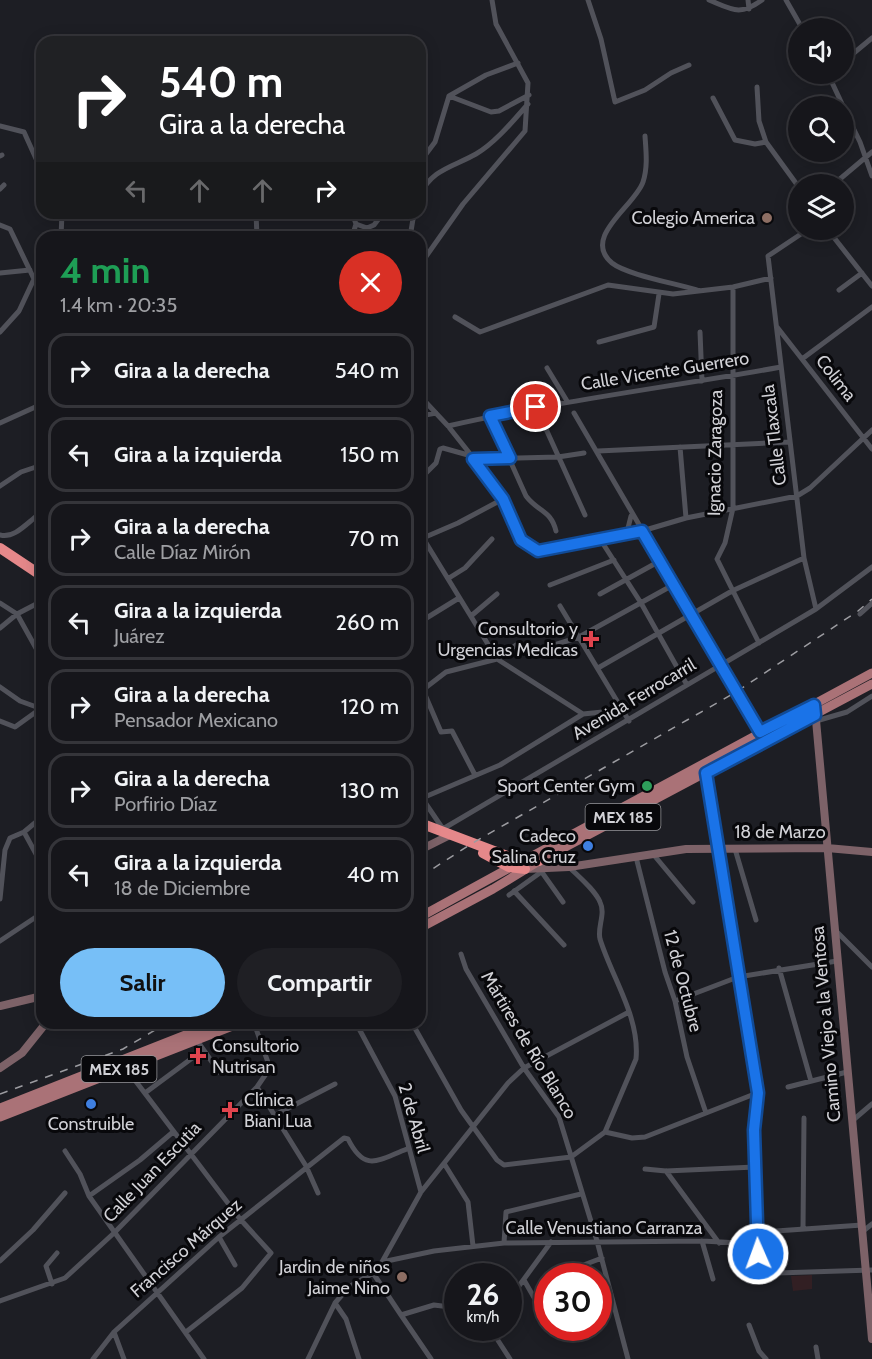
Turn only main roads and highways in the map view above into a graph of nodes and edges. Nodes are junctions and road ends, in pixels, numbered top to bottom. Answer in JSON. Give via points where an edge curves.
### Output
{"nodes":[{"id":1,"x":0,"y":548,"type":"edge"},
{"id":2,"x":36,"y":572,"type":"edge"},
{"id":3,"x":872,"y":673,"type":"edge"},
{"id":4,"x":872,"y":684,"type":"edge"},
{"id":5,"x":815,"y":714,"type":"junction"},
{"id":6,"x":678,"y":782,"type":"junction"},
{"id":7,"x":426,"y":825,"type":"edge"},
{"id":8,"x":443,"y":832,"type":"junction"},
{"id":9,"x":471,"y":844,"type":"junction"},
{"id":10,"x":426,"y":845,"type":"edge"},
{"id":11,"x":826,"y":848,"type":"junction"},
{"id":12,"x":868,"y":852,"type":"edge"},
{"id":13,"x":526,"y":864,"type":"junction"},
{"id":14,"x":509,"y":867,"type":"junction"},
{"id":15,"x":542,"y":867,"type":"junction"},
{"id":16,"x":426,"y":914,"type":"edge"},
{"id":17,"x":426,"y":925,"type":"edge"},
{"id":18,"x":36,"y":997,"type":"edge"},
{"id":19,"x":0,"y":1006,"type":"edge"},
{"id":20,"x":41,"y":1029,"type":"edge"},
{"id":21,"x":207,"y":1029,"type":"edge"},
{"id":22,"x":221,"y":1029,"type":"edge"},
{"id":23,"x":195,"y":1037,"type":"junction"},
{"id":24,"x":0,"y":1068,"type":"edge"},
{"id":25,"x":0,"y":1108,"type":"edge"},
{"id":26,"x":0,"y":1117,"type":"edge"},
{"id":27,"x":868,"y":1270,"type":"edge"},
{"id":28,"x":872,"y":1339,"type":"edge"}],
"edges":[{"from":1,"to":2,"type":"highway"},
{"from":3,"to":5,"type":"main road","number":"MEX 185"},
{"from":4,"to":5,"type":"main road","number":"MEX 185"},
{"from":5,"to":6,"type":"main road","number":"MEX 185","via":[[706,773]]},
{"from":5,"to":6,"type":"main road","number":"MEX 185","via":[[760,732]]},
{"from":5,"to":11,"type":"main road","name":"Camino Viejo a la Ventosa"},
{"from":6,"to":13,"type":"main road","number":"MEX 185"},
{"from":6,"to":15,"type":"main road","number":"MEX 185"},
{"from":7,"to":8,"type":"highway"},
{"from":8,"to":9,"type":"highway"},
{"from":8,"to":10,"type":"main road"},
{"from":9,"to":13,"type":"highway"},
{"from":9,"to":14,"type":"highway"},
{"from":11,"to":12,"type":"main road","name":"18 de Marzo"},
{"from":11,"to":15,"type":"main road","name":"18 de Marzo","via":[[717,848]]},
{"from":11,"to":27,"type":"main road","name":"Camino Viejo a la Ventosa"},
{"from":13,"to":14,"type":"highway"},
{"from":13,"to":15,"type":"highway"},
{"from":13,"to":17,"type":"main road","number":"MEX 185","via":[[494,889]]},
{"from":14,"to":16,"type":"main road"},
{"from":18,"to":19,"type":"main road"},
{"from":20,"to":24,"type":"main road","via":[[22,1053]]},
{"from":21,"to":23,"type":"main road","number":"MEX 185"},
{"from":22,"to":23,"type":"main road","number":"MEX 185"},
{"from":23,"to":25,"type":"main road","number":"MEX 185"},
{"from":23,"to":26,"type":"main road","number":"MEX 185"},
{"from":27,"to":28,"type":"main road","name":"Camino Viejo a la Ventosa"}]}
